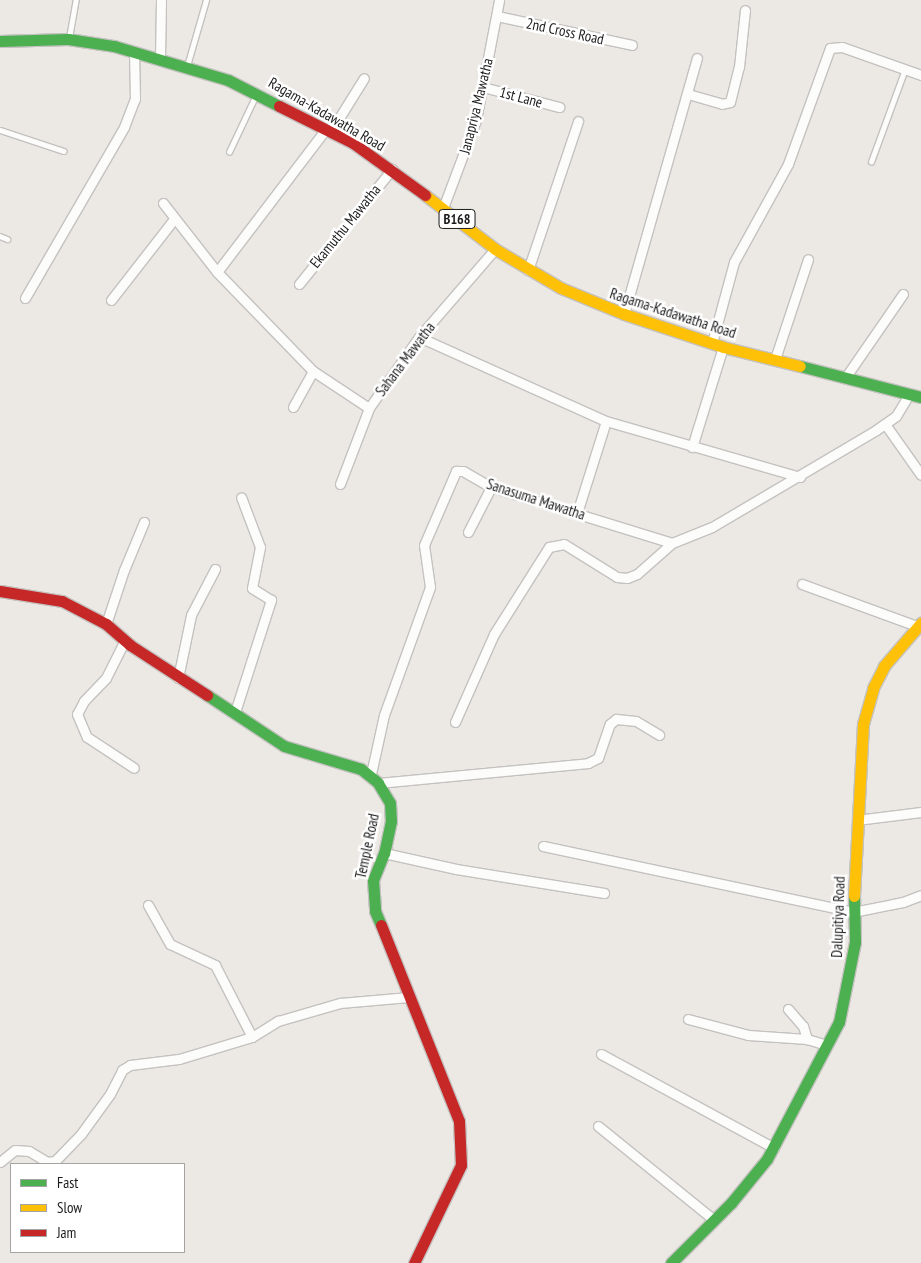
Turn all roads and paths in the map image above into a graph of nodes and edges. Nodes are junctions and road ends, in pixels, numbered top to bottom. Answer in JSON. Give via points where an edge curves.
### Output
{"nodes":[{"id":1,"x":76,"y":0,"type":"edge"},
{"id":2,"x":161,"y":0,"type":"edge"},
{"id":3,"x":206,"y":0,"type":"edge"},
{"id":4,"x":499,"y":0,"type":"edge"},
{"id":5,"x":744,"y":10,"type":"dead end"},
{"id":6,"x":497,"y":16,"type":"junction"},
{"id":7,"x":68,"y":40,"type":"junction"},
{"id":8,"x":0,"y":41,"type":"edge"},
{"id":9,"x":632,"y":45,"type":"dead end"},
{"id":10,"x":134,"y":52,"type":"junction"},
{"id":11,"x":160,"y":58,"type":"junction"},
{"id":12,"x":697,"y":58,"type":"dead end"},
{"id":13,"x":187,"y":66,"type":"junction"},
{"id":14,"x":905,"y":69,"type":"junction"},
{"id":15,"x":921,"y":75,"type":"edge"},
{"id":16,"x":364,"y":78,"type":"dead end"},
{"id":17,"x":483,"y":87,"type":"junction"},
{"id":18,"x":257,"y":92,"type":"junction"},
{"id":19,"x":688,"y":94,"type":"junction"},
{"id":20,"x":559,"y":107,"type":"dead end"},
{"id":21,"x":578,"y":121,"type":"dead end"},
{"id":22,"x":0,"y":130,"type":"edge"},
{"id":23,"x":328,"y":130,"type":"junction"},
{"id":24,"x":64,"y":151,"type":"dead end"},
{"id":25,"x":229,"y":152,"type":"dead end"},
{"id":26,"x":870,"y":162,"type":"dead end"},
{"id":27,"x":392,"y":169,"type":"junction"},
{"id":28,"x":163,"y":203,"type":"dead end"},
{"id":29,"x":444,"y":208,"type":"junction"},
{"id":30,"x":174,"y":219,"type":"junction"},
{"id":31,"x":0,"y":236,"type":"edge"},
{"id":32,"x":7,"y":239,"type":"dead end"},
{"id":33,"x":495,"y":249,"type":"junction"},
{"id":34,"x":808,"y":259,"type":"dead end"},
{"id":35,"x":528,"y":270,"type":"junction"},
{"id":36,"x":217,"y":272,"type":"junction"},
{"id":37,"x":299,"y":284,"type":"dead end"},
{"id":38,"x":903,"y":294,"type":"dead end"},
{"id":39,"x":25,"y":298,"type":"dead end"},
{"id":40,"x":110,"y":300,"type":"dead end"},
{"id":41,"x":624,"y":314,"type":"junction"},
{"id":42,"x":419,"y":337,"type":"junction"},
{"id":43,"x":712,"y":343,"type":"junction"},
{"id":44,"x":723,"y":347,"type":"junction"},
{"id":45,"x":775,"y":359,"type":"junction"},
{"id":46,"x":313,"y":371,"type":"junction"},
{"id":47,"x":845,"y":378,"type":"junction"},
{"id":48,"x":909,"y":394,"type":"junction"},
{"id":49,"x":921,"y":397,"type":"edge"},
{"id":50,"x":293,"y":407,"type":"dead end"},
{"id":51,"x":369,"y":408,"type":"junction"},
{"id":52,"x":606,"y":422,"type":"junction"},
{"id":53,"x":885,"y":424,"type":"junction"},
{"id":54,"x":692,"y":447,"type":"junction"},
{"id":55,"x":921,"y":475,"type":"edge"},
{"id":56,"x":800,"y":477,"type":"junction"},
{"id":57,"x":340,"y":484,"type":"dead end"},
{"id":58,"x":491,"y":487,"type":"junction"},
{"id":59,"x":241,"y":497,"type":"dead end"},
{"id":60,"x":577,"y":513,"type":"junction"},
{"id":61,"x":144,"y":522,"type":"dead end"},
{"id":62,"x":468,"y":532,"type":"dead end"},
{"id":63,"x":672,"y":543,"type":"junction"},
{"id":64,"x":215,"y":569,"type":"dead end"},
{"id":65,"x":802,"y":584,"type":"dead end"},
{"id":66,"x":0,"y":591,"type":"edge"},
{"id":67,"x":106,"y":624,"type":"junction"},
{"id":68,"x":919,"y":624,"type":"edge"},
{"id":69,"x":125,"y":640,"type":"junction"},
{"id":70,"x":178,"y":678,"type":"junction"},
{"id":71,"x":235,"y":712,"type":"junction"},
{"id":72,"x":455,"y":722,"type":"dead end"},
{"id":73,"x":659,"y":735,"type":"dead end"},
{"id":74,"x":134,"y":768,"type":"dead end"},
{"id":75,"x":374,"y":778,"type":"junction"},
{"id":76,"x":921,"y":812,"type":"edge"},
{"id":77,"x":857,"y":820,"type":"junction"},
{"id":78,"x":543,"y":846,"type":"dead end"},
{"id":79,"x":384,"y":853,"type":"junction"},
{"id":80,"x":604,"y":893,"type":"dead end"},
{"id":81,"x":921,"y":895,"type":"edge"},
{"id":82,"x":148,"y":905,"type":"dead end"},
{"id":83,"x":853,"y":912,"type":"junction"},
{"id":84,"x":409,"y":997,"type":"junction"},
{"id":85,"x":788,"y":1009,"type":"dead end"},
{"id":86,"x":688,"y":1019,"type":"dead end"},
{"id":87,"x":252,"y":1037,"type":"junction"},
{"id":88,"x":807,"y":1039,"type":"junction"},
{"id":89,"x":827,"y":1045,"type":"junction"},
{"id":90,"x":601,"y":1054,"type":"dead end"},
{"id":91,"x":598,"y":1126,"type":"dead end"},
{"id":92,"x":774,"y":1148,"type":"junction"},
{"id":93,"x":0,"y":1162,"type":"edge"},
{"id":94,"x":714,"y":1220,"type":"junction"},
{"id":95,"x":414,"y":1263,"type":"edge"},
{"id":96,"x":671,"y":1263,"type":"edge"}],
"edges":[{"from":1,"to":7,"type":"lane"},
{"from":2,"to":11,"type":"street"},
{"from":3,"to":13,"type":"lane"},
{"from":4,"to":6,"type":"street","name":"Janapriya Mawatha"},
{"from":5,"to":19,"type":"street","via":[[739,66],[730,102],[722,104]]},
{"from":6,"to":9,"type":"street","name":"2nd Cross Road"},
{"from":6,"to":17,"type":"street","name":"Janapriya Mawatha"},
{"from":7,"to":8,"type":"street","name":"Ragama-Kadawatha Road","number":"B168"},
{"from":7,"to":10,"type":"street","name":"Ragama-Kadawatha Road","number":"B168"},
{"from":10,"to":11,"type":"street","name":"Ragama-Kadawatha Road","number":"B168"},
{"from":10,"to":39,"type":"street","via":[[135,99],[124,126]]},
{"from":11,"to":13,"type":"street","name":"Ragama-Kadawatha Road","number":"B168"},
{"from":12,"to":19,"type":"street"},
{"from":13,"to":18,"type":"street","name":"Ragama-Kadawatha Road","number":"B168"},
{"from":14,"to":15,"type":"street"},
{"from":14,"to":26,"type":"lane"},
{"from":14,"to":43,"type":"street","via":[[842,47],[830,48],[788,164],[734,262]]},
{"from":16,"to":23,"type":"street"},
{"from":17,"to":20,"type":"street","name":"1st Lane"},
{"from":17,"to":29,"type":"street","name":"Janapriya Mawatha","via":[[468,145]]},
{"from":18,"to":23,"type":"street","name":"Ragama-Kadawatha Road","number":"B168"},
{"from":18,"to":25,"type":"lane"},
{"from":19,"to":41,"type":"street"},
{"from":21,"to":35,"type":"street"},
{"from":22,"to":24,"type":"lane"},
{"from":23,"to":27,"type":"street","name":"Ragama-Kadawatha Road","number":"B168"},
{"from":23,"to":36,"type":"street"},
{"from":27,"to":29,"type":"street","name":"Ragama-Kadawatha Road","number":"B168"},
{"from":27,"to":37,"type":"street","name":"Ekamuthu Mawatha"},
{"from":28,"to":30,"type":"street"},
{"from":29,"to":33,"type":"street","name":"Ragama-Kadawatha Road","number":"B168"},
{"from":30,"to":36,"type":"street"},
{"from":30,"to":40,"type":"street"},
{"from":31,"to":32,"type":"lane"},
{"from":33,"to":35,"type":"street","name":"Ragama-Kadawatha Road","number":"B168"},
{"from":33,"to":42,"type":"street","name":"Sahana Mawatha"},
{"from":34,"to":45,"type":"street"},
{"from":35,"to":41,"type":"street","name":"Ragama-Kadawatha Road","number":"B168"},
{"from":36,"to":46,"type":"street"},
{"from":38,"to":47,"type":"street"},
{"from":41,"to":43,"type":"street","name":"Ragama-Kadawatha Road","number":"B168"},
{"from":42,"to":51,"type":"street","name":"Sahana Mawatha"},
{"from":42,"to":52,"type":"street"},
{"from":43,"to":44,"type":"street","name":"Ragama-Kadawatha Road","number":"B168"},
{"from":44,"to":45,"type":"street","name":"Ragama-Kadawatha Road","number":"B168"},
{"from":44,"to":54,"type":"street"},
{"from":45,"to":47,"type":"street","name":"Ragama-Kadawatha Road","number":"B168"},
{"from":46,"to":50,"type":"street"},
{"from":46,"to":51,"type":"street"},
{"from":47,"to":48,"type":"street","name":"Ragama-Kadawatha Road","number":"B168"},
{"from":48,"to":49,"type":"street","name":"Ragama-Kadawatha Road","number":"B168"},
{"from":48,"to":53,"type":"street","via":[[896,416]]},
{"from":51,"to":57,"type":"street","name":"Sahana Mawatha"},
{"from":52,"to":54,"type":"street"},
{"from":52,"to":60,"type":"street"},
{"from":53,"to":55,"type":"street"},
{"from":53,"to":56,"type":"street"},
{"from":54,"to":56,"type":"street"},
{"from":56,"to":63,"type":"street","via":[[712,527]]},
{"from":58,"to":60,"type":"street","name":"Sanasuma Mawatha"},
{"from":58,"to":62,"type":"street"},
{"from":58,"to":75,"type":"street","name":"Sanasuma Mawatha","via":[[463,471],[456,471],[427,536],[424,556],[430,587],[384,715]]},
{"from":59,"to":71,"type":"street","via":[[260,547],[252,588],[271,600]]},
{"from":60,"to":63,"type":"street","name":"Sanasuma Mawatha"},
{"from":61,"to":67,"type":"street"},
{"from":63,"to":72,"type":"street","via":[[627,578],[617,577],[564,544],[549,547],[494,634]]},
{"from":64,"to":70,"type":"street","via":[[191,615]]},
{"from":65,"to":68,"type":"street"},
{"from":66,"to":67,"type":"street","via":[[62,601]]},
{"from":67,"to":69,"type":"street"},
{"from":68,"to":77,"type":"street","name":"Dalupitiya Road","via":[[884,666],[867,706]]},
{"from":69,"to":70,"type":"street"},
{"from":69,"to":74,"type":"street","via":[[106,678],[84,701],[77,714],[87,737]]},
{"from":70,"to":71,"type":"street"},
{"from":71,"to":75,"type":"street","via":[[284,746]]},
{"from":73,"to":75,"type":"street","via":[[636,721],[616,719],[610,724],[598,758],[588,764]]},
{"from":75,"to":79,"type":"street","name":"Temple Road","via":[[390,803],[391,821]]},
{"from":76,"to":77,"type":"street"},
{"from":77,"to":83,"type":"street","name":"Dalupitiya Road"},
{"from":78,"to":83,"type":"street"},
{"from":79,"to":80,"type":"street","via":[[456,869]]},
{"from":79,"to":84,"type":"street","name":"Temple Road","via":[[373,880],[375,911]]},
{"from":81,"to":83,"type":"street"},
{"from":82,"to":87,"type":"street","via":[[170,944],[215,964]]},
{"from":83,"to":89,"type":"street","name":"Dalupitiya Road","via":[[855,942],[848,989],[839,1022]]},
{"from":84,"to":87,"type":"street","via":[[340,1003],[278,1021]]},
{"from":84,"to":95,"type":"street","name":"Temple Road","via":[[459,1121],[460,1165]]},
{"from":85,"to":88,"type":"street","via":[[802,1026]]},
{"from":86,"to":88,"type":"street","via":[[748,1035]]},
{"from":87,"to":93,"type":"street","via":[[179,1059],[130,1065],[122,1070],[110,1094],[81,1134],[55,1161],[47,1162],[29,1151],[16,1150]]},
{"from":88,"to":89,"type":"street"},
{"from":89,"to":92,"type":"street","name":"Dalupitiya Road"},
{"from":90,"to":92,"type":"street"},
{"from":91,"to":94,"type":"street"},
{"from":92,"to":94,"type":"street","name":"Dalupitiya Road"},
{"from":94,"to":96,"type":"street","name":"Dalupitiya Road"}]}
